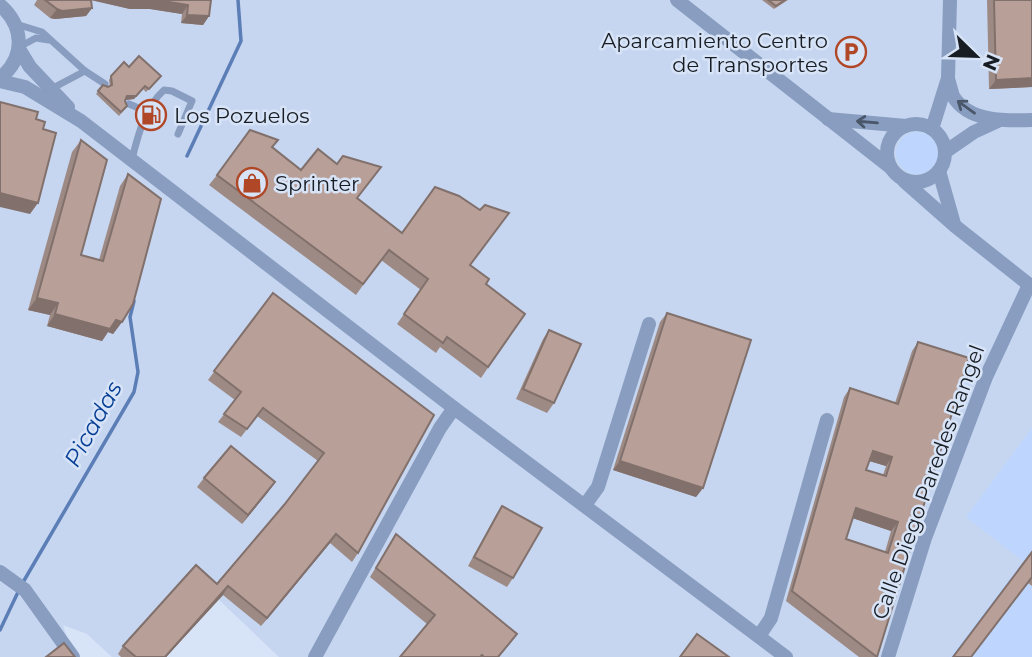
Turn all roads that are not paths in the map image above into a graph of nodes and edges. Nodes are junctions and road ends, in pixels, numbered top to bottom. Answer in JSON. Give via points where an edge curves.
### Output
{"nodes":[{"id":1,"x":677,"y":0,"type":"edge"},
{"id":2,"x":950,"y":0,"type":"edge"},
{"id":3,"x":0,"y":5,"type":"edge"},
{"id":4,"x":16,"y":24,"type":"junction"},
{"id":5,"x":50,"y":40,"type":"junction"},
{"id":6,"x":19,"y":48,"type":"junction"},
{"id":7,"x":85,"y":71,"type":"junction"},
{"id":8,"x":947,"y":78,"type":"junction"},
{"id":9,"x":0,"y":79,"type":"edge"},
{"id":10,"x":105,"y":84,"type":"edge"},
{"id":11,"x":51,"y":89,"type":"junction"},
{"id":12,"x":129,"y":104,"type":"edge"},
{"id":13,"x":148,"y":112,"type":"junction"},
{"id":14,"x":828,"y":119,"type":"junction"},
{"id":15,"x":1032,"y":120,"type":"edge"},
{"id":16,"x":81,"y":121,"type":"junction"},
{"id":17,"x":998,"y":121,"type":"junction"},
{"id":18,"x":906,"y":126,"type":"junction"},
{"id":19,"x":932,"y":129,"type":"junction"},
{"id":20,"x":178,"y":134,"type":"dead end"},
{"id":21,"x":945,"y":152,"type":"junction"},
{"id":22,"x":132,"y":160,"type":"junction"},
{"id":23,"x":939,"y":171,"type":"junction"},
{"id":24,"x":895,"y":172,"type":"junction"},
{"id":25,"x":955,"y":226,"type":"junction"},
{"id":26,"x":1031,"y":286,"type":"edge"},
{"id":27,"x":649,"y":324,"type":"dead end"},
{"id":28,"x":454,"y":408,"type":"junction"},
{"id":29,"x":827,"y":420,"type":"dead end"},
{"id":30,"x":585,"y":505,"type":"junction"},
{"id":31,"x":0,"y":572,"type":"edge"},
{"id":32,"x":759,"y":636,"type":"junction"},
{"id":33,"x":73,"y":657,"type":"edge"},
{"id":34,"x":316,"y":657,"type":"edge"},
{"id":35,"x":786,"y":657,"type":"edge"},
{"id":36,"x":888,"y":657,"type":"edge"}],
"edges":[{"from":1,"to":14,"type":"street"},
{"from":2,"to":8,"type":"street"},
{"from":3,"to":4,"type":"street"},
{"from":4,"to":5,"type":"lane","via":[[42,32]]},
{"from":4,"to":6,"type":"street"},
{"from":5,"to":6,"type":"lane","via":[[36,38]]},
{"from":5,"to":7,"type":"lane"},
{"from":6,"to":9,"type":"street","via":[[15,62]]},
{"from":6,"to":11,"type":"street"},
{"from":7,"to":10,"type":"lane"},
{"from":7,"to":11,"type":"lane"},
{"from":17,"to":8,"type":"street","one_way":true,"via":[[968,111],[953,97]]},
{"from":8,"to":19,"type":"street"},
{"from":9,"to":16,"type":"street"},
{"from":11,"to":16,"type":"street"},
{"from":12,"to":13,"type":"lane"},
{"from":13,"to":20,"type":"lane","via":[[164,90],[192,101]]},
{"from":13,"to":22,"type":"lane"},
{"from":18,"to":14,"type":"street","one_way":true},
{"from":14,"to":24,"type":"street"},
{"from":15,"to":17,"type":"street"},
{"from":16,"to":22,"type":"street"},
{"from":17,"to":21,"type":"street"},
{"from":18,"to":19,"type":"street"},
{"from":18,"to":24,"type":"street","via":[[888,148]]},
{"from":19,"to":21,"type":"street"},
{"from":21,"to":23,"type":"street"},
{"from":22,"to":28,"type":"street"},
{"from":23,"to":24,"type":"street","via":[[916,182]]},
{"from":23,"to":25,"type":"street"},
{"from":24,"to":25,"type":"street"},
{"from":25,"to":26,"type":"street"},
{"from":26,"to":36,"type":"street","name":"Calle Diego Paredes Rangel","via":[[986,377],[925,538]]},
{"from":27,"to":30,"type":"street","via":[[598,487]]},
{"from":28,"to":30,"type":"street"},
{"from":28,"to":34,"type":"street"},
{"from":29,"to":32,"type":"street","via":[[771,618]]},
{"from":30,"to":32,"type":"street"},
{"from":31,"to":33,"type":"street","via":[[19,586]]},
{"from":32,"to":35,"type":"street"}]}
